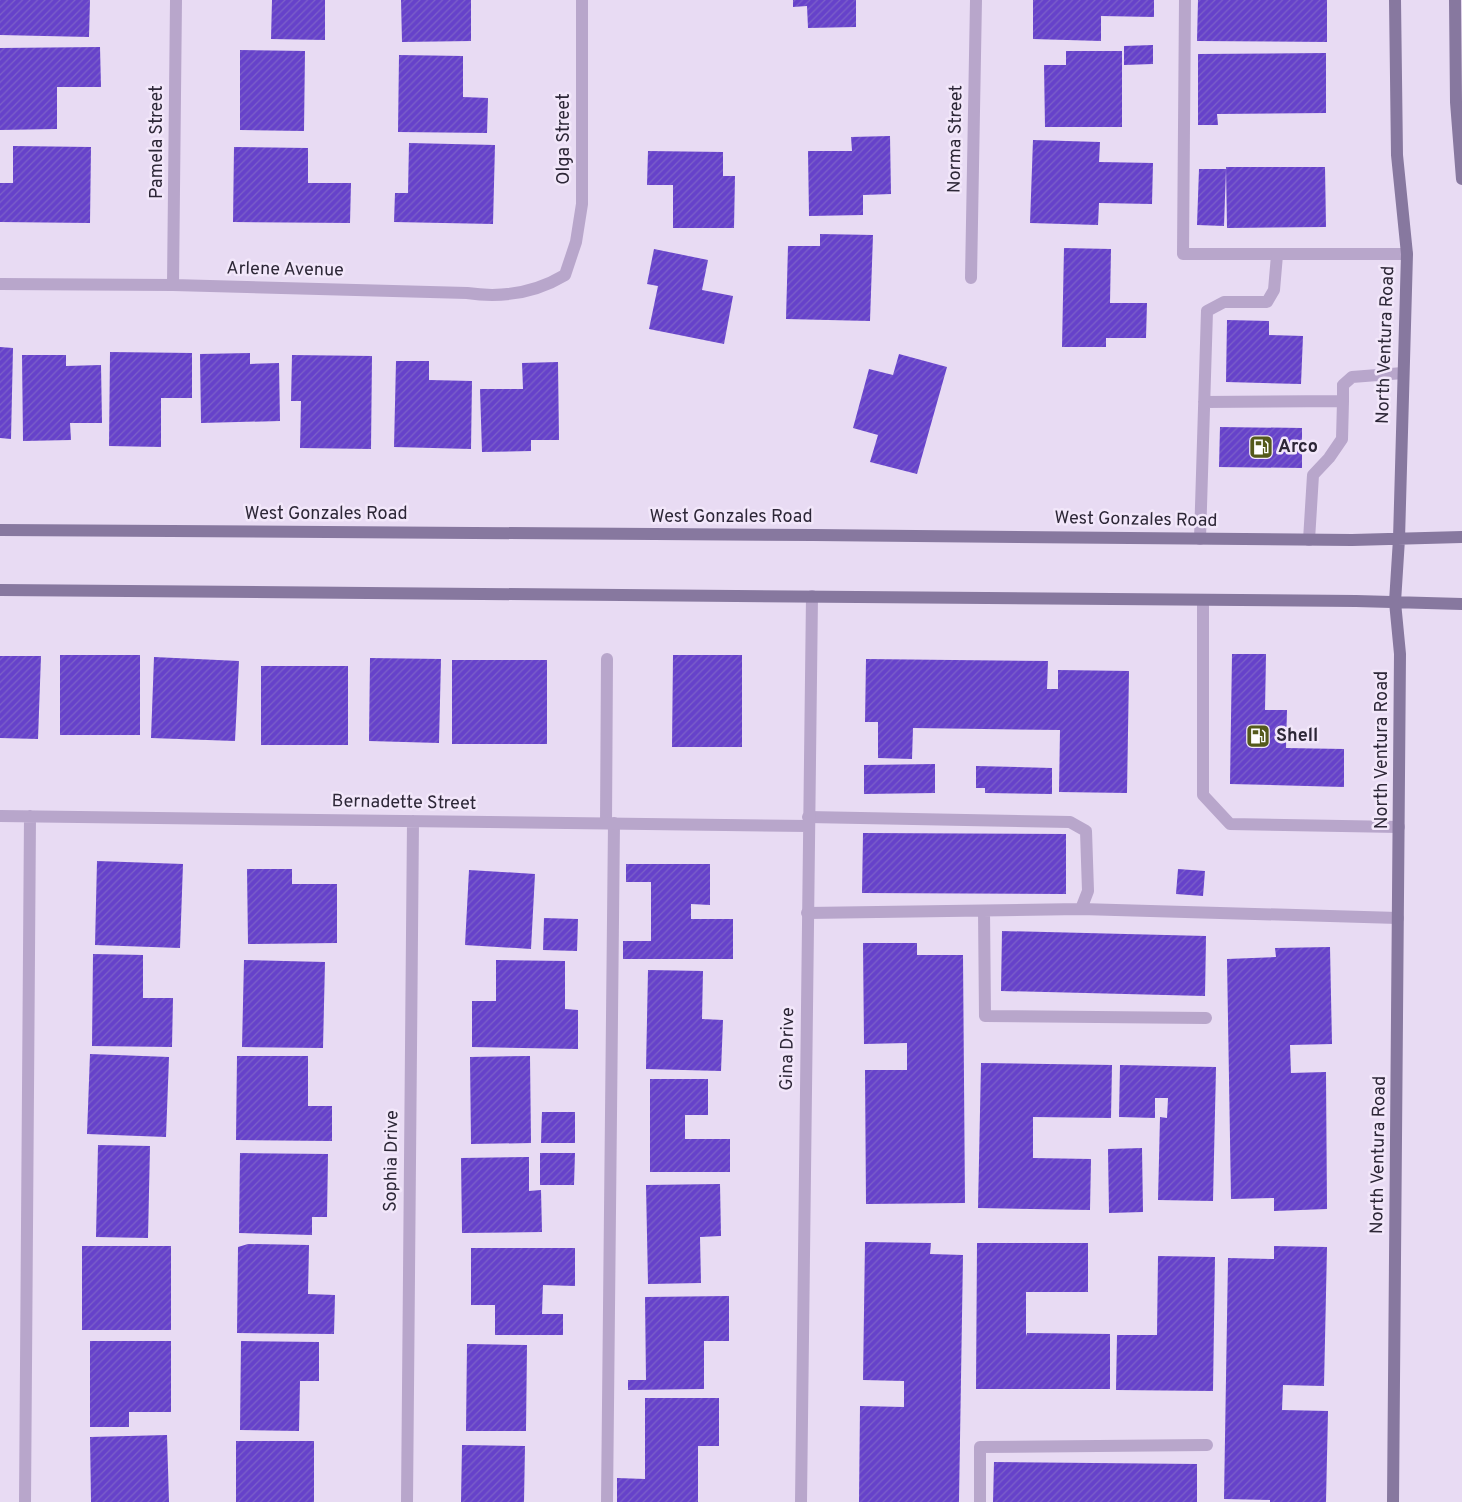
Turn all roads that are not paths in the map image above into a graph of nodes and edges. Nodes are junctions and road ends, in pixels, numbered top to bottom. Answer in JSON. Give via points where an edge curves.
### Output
{"nodes":[{"id":1,"x":176,"y":0,"type":"edge"},
{"id":2,"x":582,"y":0,"type":"edge"},
{"id":3,"x":976,"y":0,"type":"edge"},
{"id":4,"x":1185,"y":0,"type":"edge"},
{"id":5,"x":1395,"y":0,"type":"edge"},
{"id":6,"x":1455,"y":0,"type":"edge"},
{"id":7,"x":1462,"y":179,"type":"edge"},
{"id":8,"x":1407,"y":254,"type":"junction"},
{"id":9,"x":1277,"y":255,"type":"junction"},
{"id":10,"x":565,"y":275,"type":"joint"},
{"id":11,"x":971,"y":278,"type":"dead end"},
{"id":12,"x":0,"y":284,"type":"edge"},
{"id":13,"x":173,"y":285,"type":"junction"},
{"id":14,"x":1403,"y":373,"type":"junction"},
{"id":15,"x":1343,"y":401,"type":"junction"},
{"id":16,"x":1204,"y":402,"type":"junction"},
{"id":17,"x":0,"y":530,"type":"edge"},
{"id":18,"x":1462,"y":537,"type":"edge"},
{"id":19,"x":1200,"y":538,"type":"junction"},
{"id":20,"x":1399,"y":538,"type":"junction"},
{"id":21,"x":1309,"y":540,"type":"junction"},
{"id":22,"x":0,"y":590,"type":"edge"},
{"id":23,"x":812,"y":596,"type":"junction"},
{"id":24,"x":1203,"y":600,"type":"junction"},
{"id":25,"x":1394,"y":602,"type":"junction"},
{"id":26,"x":1462,"y":604,"type":"edge"},
{"id":27,"x":607,"y":658,"type":"dead end"},
{"id":28,"x":0,"y":816,"type":"edge"},
{"id":29,"x":30,"y":816,"type":"junction"},
{"id":30,"x":413,"y":820,"type":"junction"},
{"id":31,"x":808,"y":821,"type":"junction"},
{"id":32,"x":610,"y":823,"type":"junction"},
{"id":33,"x":1399,"y":826,"type":"junction"},
{"id":34,"x":1081,"y":909,"type":"junction"},
{"id":35,"x":984,"y":911,"type":"junction"},
{"id":36,"x":807,"y":913,"type":"junction"},
{"id":37,"x":1398,"y":918,"type":"junction"},
{"id":38,"x":1206,"y":1018,"type":"dead end"},
{"id":39,"x":1207,"y":1445,"type":"dead end"},
{"id":40,"x":25,"y":1502,"type":"edge"},
{"id":41,"x":407,"y":1502,"type":"edge"},
{"id":42,"x":607,"y":1502,"type":"edge"},
{"id":43,"x":801,"y":1502,"type":"edge"},
{"id":44,"x":980,"y":1502,"type":"edge"},
{"id":45,"x":1393,"y":1502,"type":"edge"}],
"edges":[{"from":1,"to":13,"type":"street","name":"Pamela Street"},
{"from":2,"to":10,"type":"street","name":"Olga Street","via":[[582,204],[576,242]]},
{"from":3,"to":11,"type":"street","name":"Norma Street"},
{"from":4,"to":9,"type":"street","via":[[1183,254]]},
{"from":5,"to":8,"type":"main road","name":"North Ventura Road","via":[[1397,154]]},
{"from":6,"to":7,"type":"main road","via":[[1456,102]]},
{"from":8,"to":9,"type":"street"},
{"from":8,"to":14,"type":"main road","name":"North Ventura Road"},
{"from":9,"to":16,"type":"street","via":[[1274,290],[1267,302],[1224,302],[1207,310]]},
{"from":10,"to":13,"type":"street","name":"Arlene Avenue","via":[[551,284],[522,292],[485,295]]},
{"from":12,"to":13,"type":"street","name":"Arlene Avenue"},
{"from":14,"to":15,"type":"street","via":[[1352,377],[1343,385]]},
{"from":14,"to":20,"type":"main road","name":"North Ventura Road"},
{"from":15,"to":16,"type":"street"},
{"from":15,"to":21,"type":"street","via":[[1342,439],[1312,475]]},
{"from":16,"to":19,"type":"street"},
{"from":17,"to":19,"type":"main road","name":"West Gonzales Road"},
{"from":18,"to":20,"type":"main road","name":"West Gonzales Road"},
{"from":19,"to":21,"type":"main road","name":"West Gonzales Road"},
{"from":20,"to":21,"type":"main road","name":"West Gonzales Road"},
{"from":20,"to":25,"type":"main road","name":"North Ventura Road"},
{"from":22,"to":23,"type":"main road"},
{"from":23,"to":24,"type":"main road"},
{"from":23,"to":31,"type":"street","name":"Gina Drive"},
{"from":24,"to":25,"type":"main road"},
{"from":24,"to":33,"type":"street","via":[[1203,795],[1230,824]]},
{"from":25,"to":26,"type":"main road"},
{"from":25,"to":33,"type":"main road","name":"North Ventura Road","via":[[1400,654]]},
{"from":27,"to":32,"type":"street"},
{"from":28,"to":29,"type":"street","name":"Bernadette Street"},
{"from":29,"to":30,"type":"street","name":"Bernadette Street"},
{"from":29,"to":40,"type":"street"},
{"from":30,"to":32,"type":"street","name":"Bernadette Street"},
{"from":30,"to":41,"type":"street","name":"Sophia Drive"},
{"from":31,"to":32,"type":"street","name":"Bernadette Street"},
{"from":31,"to":34,"type":"street","name":"Bernadette Street","via":[[1070,822],[1086,832],[1088,892]]},
{"from":31,"to":36,"type":"street","name":"Gina Drive"},
{"from":32,"to":42,"type":"street"},
{"from":33,"to":37,"type":"main road","name":"North Ventura Road"},
{"from":34,"to":35,"type":"street"},
{"from":34,"to":37,"type":"street"},
{"from":35,"to":36,"type":"street"},
{"from":35,"to":38,"type":"street","via":[[985,1016]]},
{"from":36,"to":43,"type":"street","name":"Gina Drive"},
{"from":37,"to":45,"type":"main road","name":"North Ventura Road"},
{"from":39,"to":44,"type":"street","via":[[980,1447]]}]}
